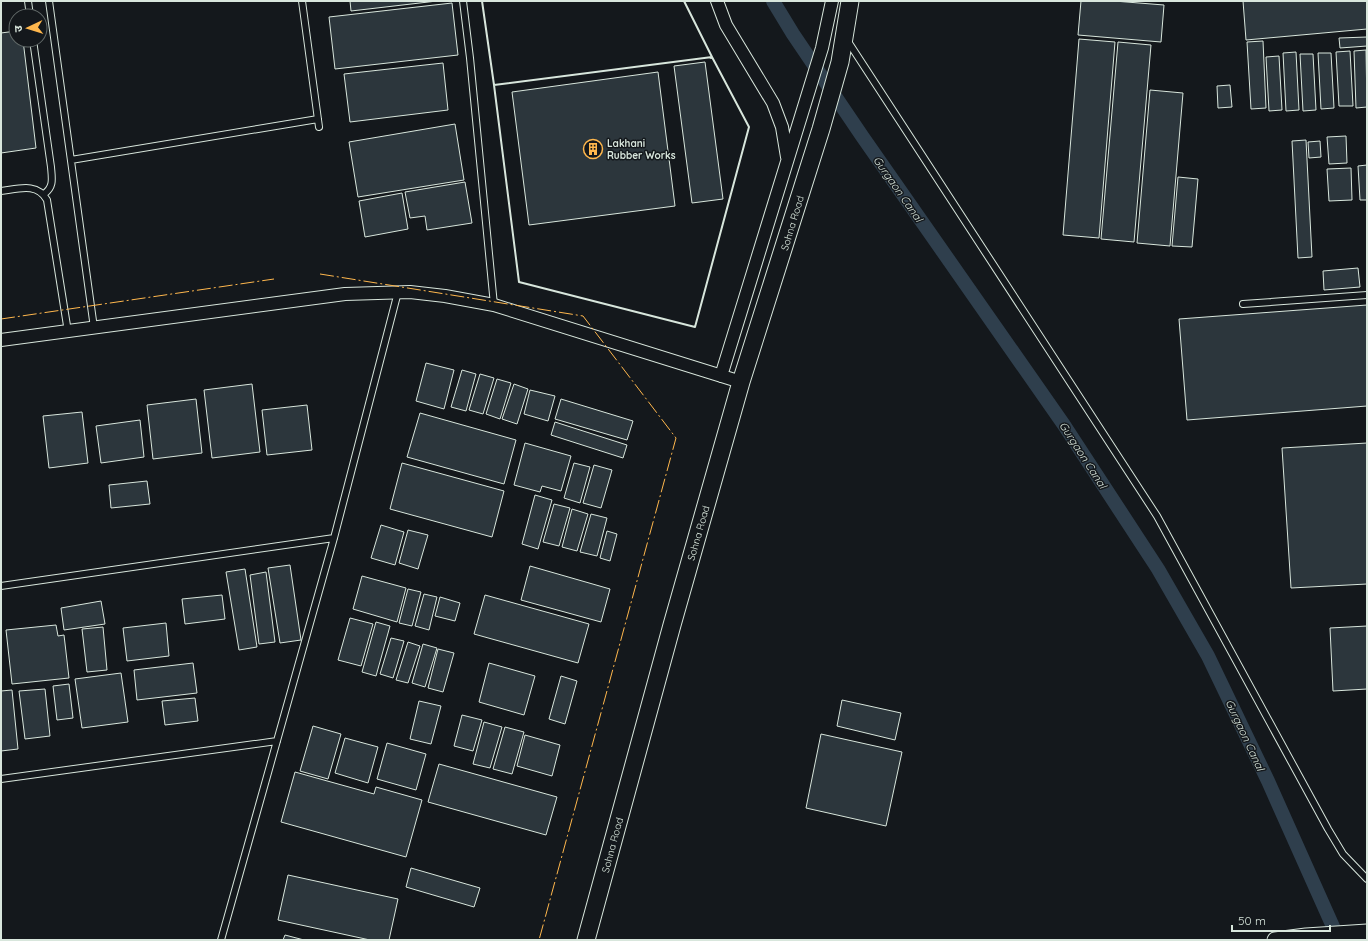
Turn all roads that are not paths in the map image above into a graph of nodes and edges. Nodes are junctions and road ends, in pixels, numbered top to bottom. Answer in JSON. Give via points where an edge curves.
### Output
{"nodes":[{"id":1,"x":49,"y":1,"type":"edge"},
{"id":2,"x":302,"y":1,"type":"edge"},
{"id":3,"x":463,"y":1,"type":"edge"},
{"id":4,"x":717,"y":1,"type":"edge"},
{"id":5,"x":832,"y":1,"type":"edge"},
{"id":6,"x":850,"y":1,"type":"edge"},
{"id":7,"x":844,"y":36,"type":"junction"},
{"id":8,"x":34,"y":48,"type":"edge"},
{"id":9,"x":318,"y":119,"type":"junction"},
{"id":10,"x":319,"y":127,"type":"dead end"},
{"id":11,"x":71,"y":160,"type":"junction"},
{"id":12,"x":788,"y":160,"type":"junction"},
{"id":13,"x":1,"y":191,"type":"edge"},
{"id":14,"x":44,"y":194,"type":"junction"},
{"id":15,"x":398,"y":292,"type":"junction"},
{"id":16,"x":1367,"y":295,"type":"edge"},
{"id":17,"x":1243,"y":304,"type":"dead end"},
{"id":18,"x":494,"y":305,"type":"junction"},
{"id":19,"x":94,"y":328,"type":"junction"},
{"id":20,"x":68,"y":332,"type":"junction"},
{"id":21,"x":1,"y":340,"type":"edge"},
{"id":22,"x":721,"y":376,"type":"junction"},
{"id":23,"x":741,"y":382,"type":"junction"},
{"id":24,"x":334,"y":538,"type":"junction"},
{"id":25,"x":1,"y":586,"type":"edge"},
{"id":26,"x":277,"y":741,"type":"junction"},
{"id":27,"x":1,"y":779,"type":"edge"},
{"id":28,"x":1367,"y":879,"type":"edge"},
{"id":29,"x":1366,"y":932,"type":"edge"},
{"id":30,"x":221,"y":940,"type":"edge"},
{"id":31,"x":586,"y":940,"type":"edge"},
{"id":32,"x":1275,"y":940,"type":"edge"}],
"edges":[{"from":1,"to":11,"type":"lane"},
{"from":2,"to":9,"type":"lane"},
{"from":3,"to":18,"type":"lane"},
{"from":4,"to":12,"type":"street","via":[[726,25],[773,103],[782,127]]},
{"from":5,"to":12,"type":"street","via":[[822,48]]},
{"from":6,"to":7,"type":"main road","name":"Sohna Road"},
{"from":7,"to":23,"type":"main road","name":"Sohna Road","via":[[840,62],[821,129]]},
{"from":7,"to":28,"type":"lane","via":[[1157,516],[1328,829],[1343,854]]},
{"from":8,"to":14,"type":"lane","via":[[52,167],[50,190]]},
{"from":9,"to":10,"type":"lane"},
{"from":9,"to":11,"type":"lane"},
{"from":11,"to":19,"type":"lane"},
{"from":12,"to":22,"type":"street"},
{"from":13,"to":14,"type":"lane","via":[[30,188]]},
{"from":14,"to":20,"type":"lane"},
{"from":15,"to":18,"type":"street","via":[[439,295]]},
{"from":15,"to":19,"type":"street","via":[[345,294]]},
{"from":15,"to":24,"type":"lane"},
{"from":16,"to":17,"type":"lane"},
{"from":18,"to":22,"type":"street"},
{"from":19,"to":20,"type":"street"},
{"from":20,"to":21,"type":"street"},
{"from":22,"to":23,"type":"street"},
{"from":23,"to":31,"type":"main road","name":"Sohna Road"},
{"from":24,"to":25,"type":"lane"},
{"from":24,"to":26,"type":"lane"},
{"from":26,"to":27,"type":"lane"},
{"from":26,"to":30,"type":"lane"},
{"from":29,"to":32,"type":"street"}]}
